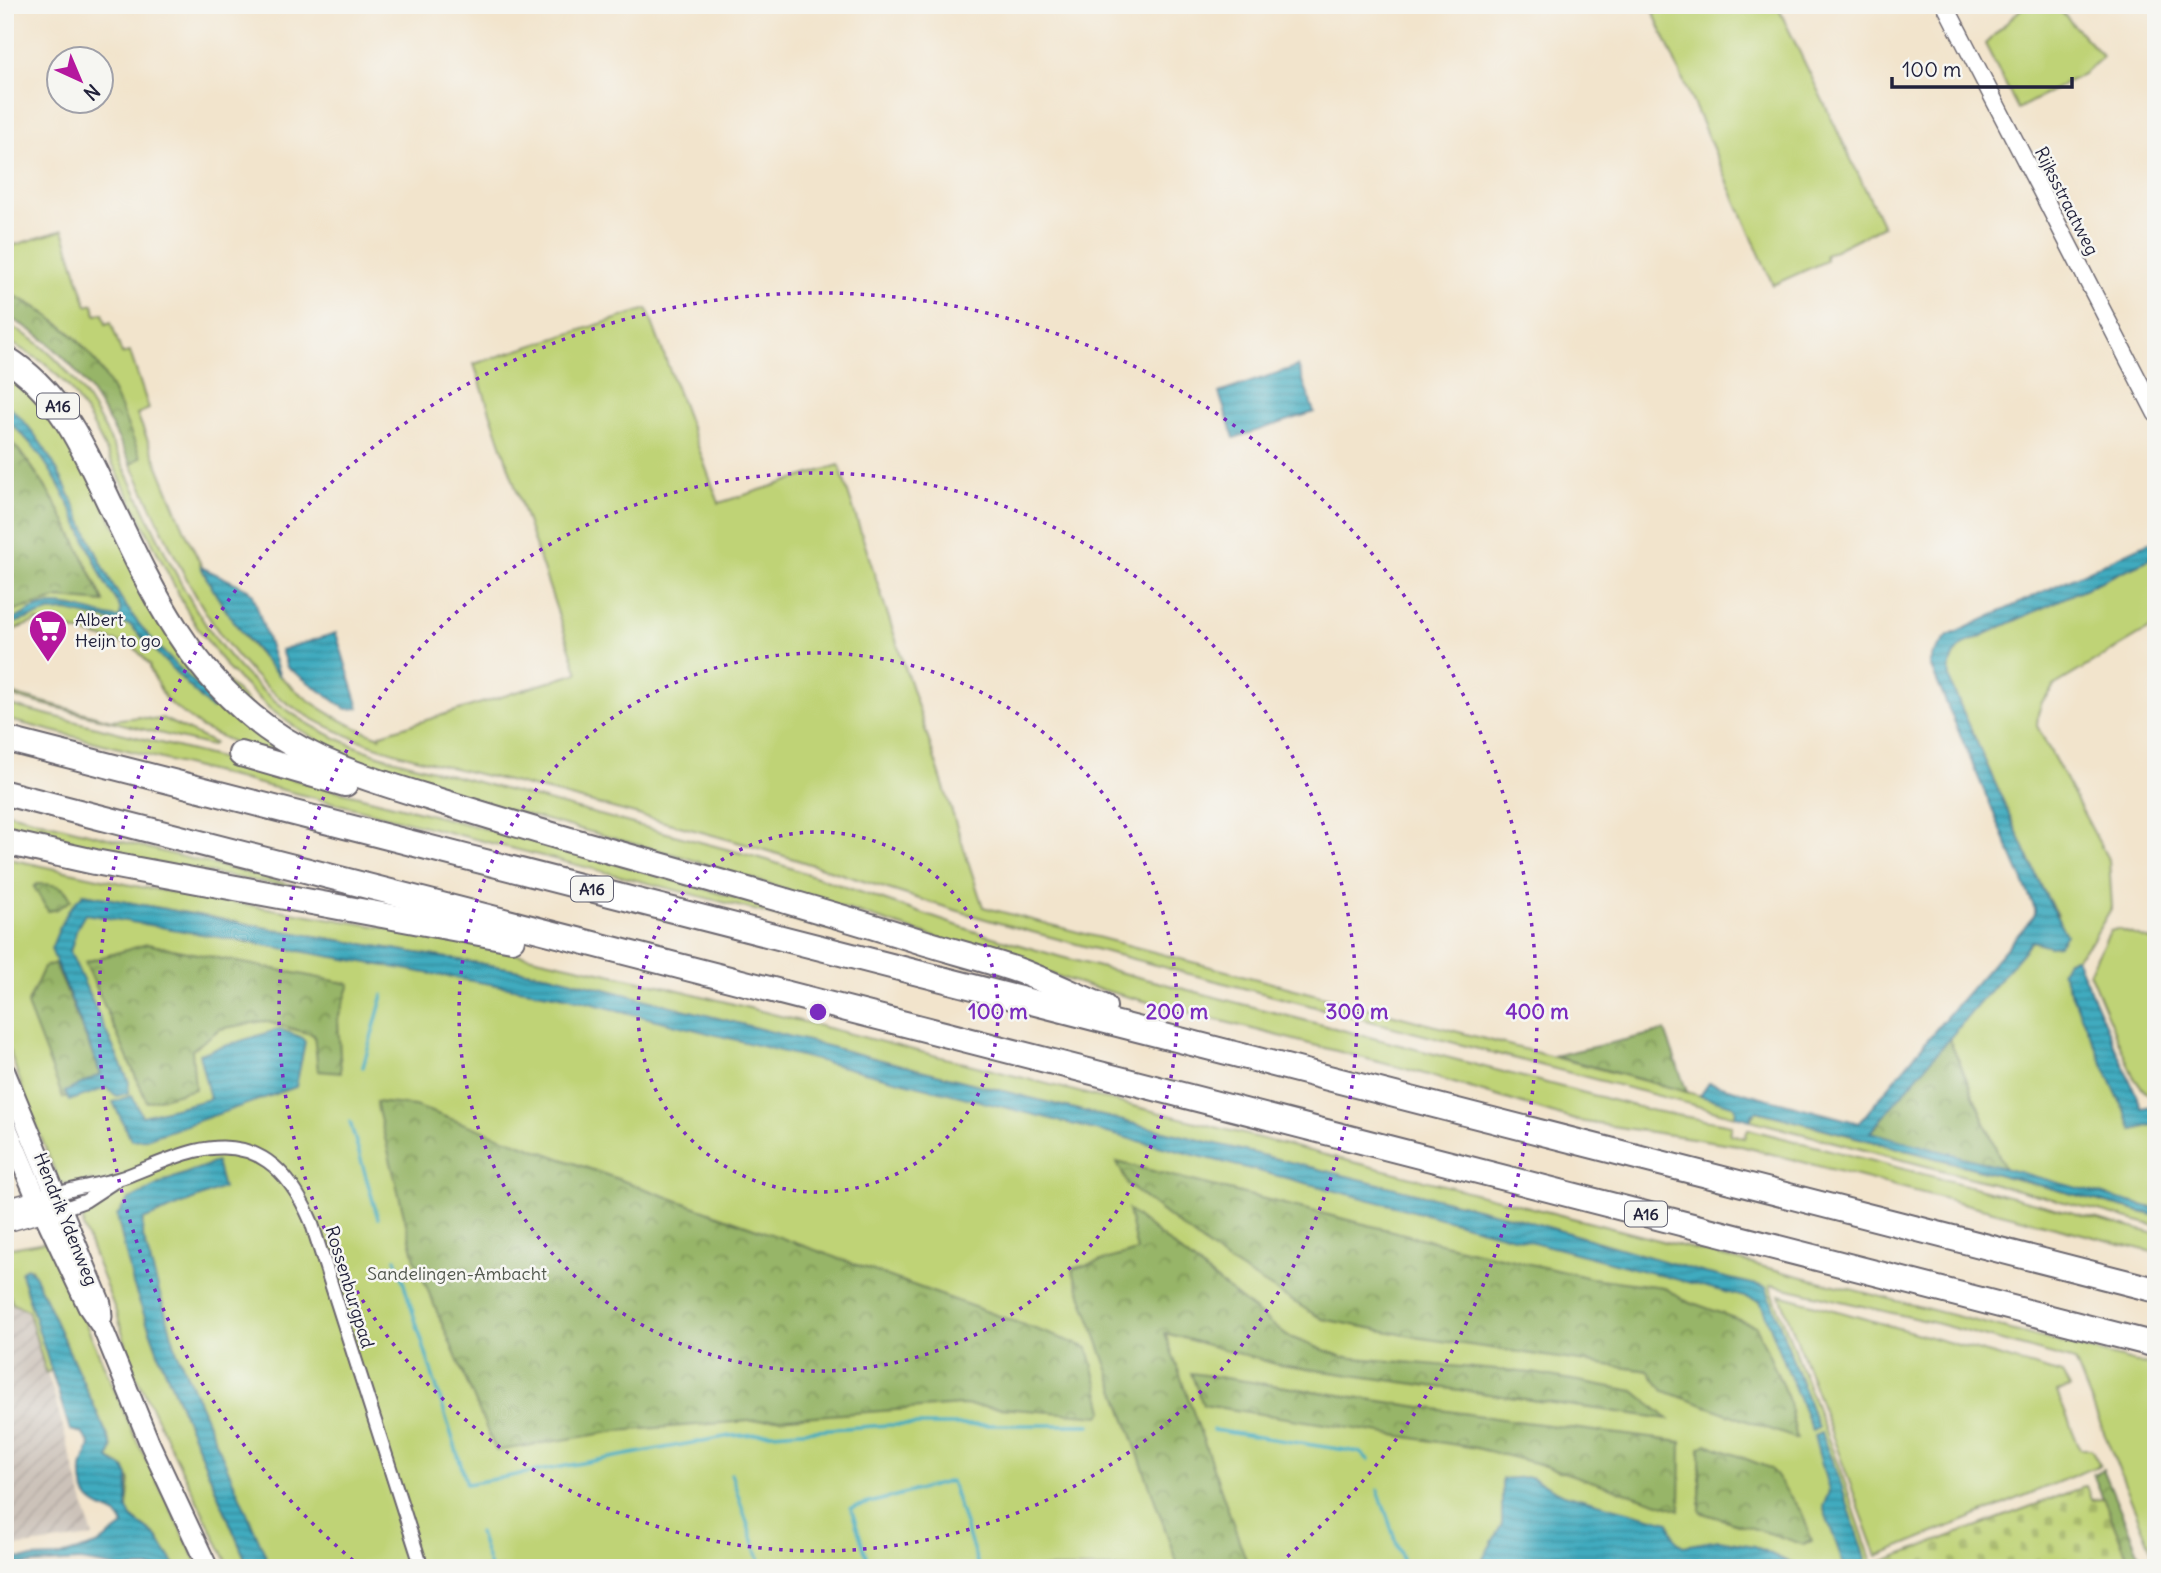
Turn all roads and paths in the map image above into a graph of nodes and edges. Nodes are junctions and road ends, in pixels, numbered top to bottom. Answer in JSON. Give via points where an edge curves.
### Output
{"nodes":[{"id":1,"x":1945,"y":5,"type":"edge"},
{"id":2,"x":5,"y":358,"type":"edge"},
{"id":3,"x":2156,"y":414,"type":"edge"},
{"id":4,"x":5,"y":739,"type":"edge"},
{"id":5,"x":241,"y":754,"type":"dead end"},
{"id":6,"x":5,"y":793,"type":"edge"},
{"id":7,"x":508,"y":822,"type":"junction"},
{"id":8,"x":5,"y":842,"type":"edge"},
{"id":9,"x":648,"y":958,"type":"junction"},
{"id":10,"x":1179,"y":1038,"type":"junction"},
{"id":11,"x":5,"y":1072,"type":"edge"},
{"id":12,"x":5,"y":1124,"type":"edge"},
{"id":13,"x":50,"y":1203,"type":"junction"},
{"id":14,"x":5,"y":1208,"type":"edge"},
{"id":15,"x":5,"y":1224,"type":"edge"},
{"id":16,"x":2156,"y":1290,"type":"edge"},
{"id":17,"x":2156,"y":1345,"type":"edge"},
{"id":18,"x":208,"y":1568,"type":"edge"},
{"id":19,"x":422,"y":1568,"type":"edge"}],
"edges":[{"from":1,"to":3,"type":"street","name":"Rijksstraatweg"},
{"from":2,"to":7,"type":"highway","number":"A16","via":[[39,383],[64,414],[162,609],[184,645],[226,694],[270,730],[326,762]]},
{"from":4,"to":10,"type":"highway","number":"A16"},
{"from":5,"to":7,"type":"highway","number":"A16"},
{"from":6,"to":9,"type":"highway","number":"A16"},
{"from":7,"to":10,"type":"highway","number":"A16","via":[[1018,971]]},
{"from":8,"to":9,"type":"highway","number":"A16","via":[[598,958]]},
{"from":9,"to":17,"type":"highway","number":"A16"},
{"from":10,"to":16,"type":"highway","number":"A16"},
{"from":11,"to":13,"type":"main road","name":"Hendrik Ydenweg"},
{"from":12,"to":13,"type":"main road","name":"Hendrik Ydenweg"},
{"from":13,"to":14,"type":"street"},
{"from":13,"to":15,"type":"street"},
{"from":13,"to":18,"type":"main road","name":"Hendrik Ydenweg","via":[[88,1307],[103,1329],[149,1444]]},
{"from":13,"to":19,"type":"street","name":"Rossenburgpad","via":[[85,1201],[134,1166],[213,1148],[265,1158],[282,1172],[299,1193],[311,1221]]}]}
